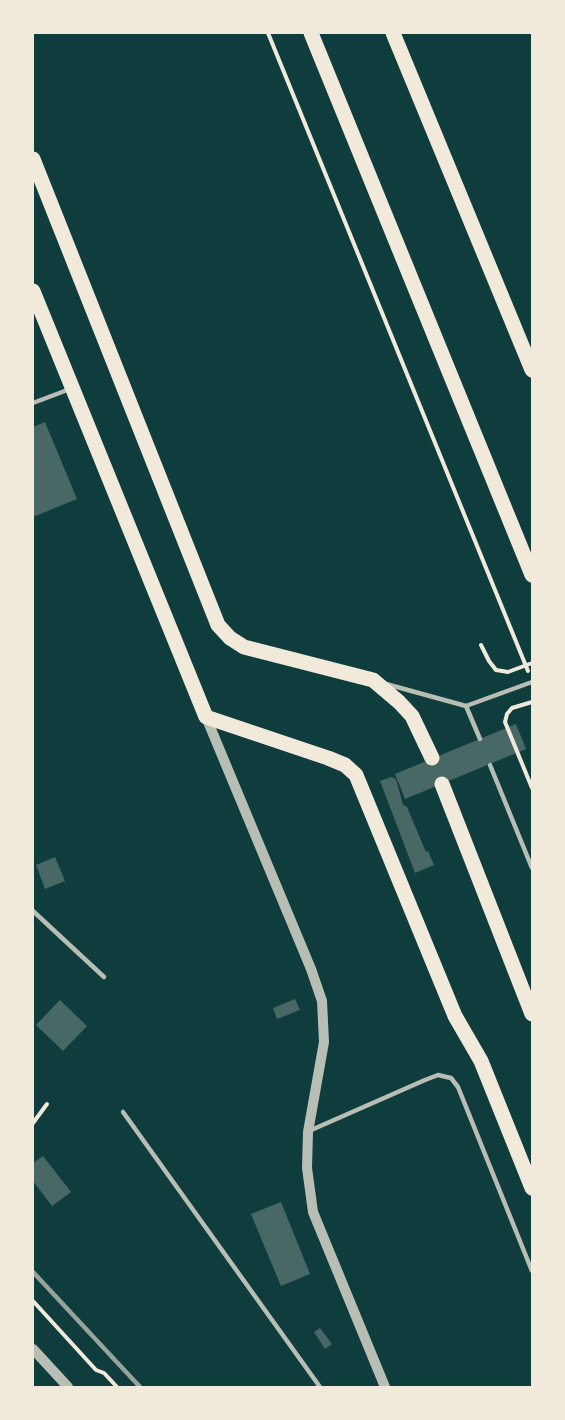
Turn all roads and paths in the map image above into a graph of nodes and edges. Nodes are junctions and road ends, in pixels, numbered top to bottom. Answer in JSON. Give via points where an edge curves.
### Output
{"nodes":[{"id":1,"x":268,"y":33,"type":"edge"},
{"id":2,"x":311,"y":33,"type":"edge"},
{"id":3,"x":393,"y":33,"type":"edge"},
{"id":4,"x":33,"y":159,"type":"edge"},
{"id":5,"x":33,"y":291,"type":"edge"},
{"id":6,"x":532,"y":370,"type":"edge"},
{"id":7,"x":72,"y":388,"type":"junction"},
{"id":8,"x":33,"y":403,"type":"edge"},
{"id":9,"x":532,"y":575,"type":"edge"},
{"id":10,"x":481,"y":645,"type":"dead end"},
{"id":11,"x":532,"y":663,"type":"edge"},
{"id":12,"x":526,"y":666,"type":"junction"},
{"id":13,"x":529,"y":673,"type":"dead end"},
{"id":14,"x":373,"y":680,"type":"junction"},
{"id":15,"x":532,"y":682,"type":"edge"},
{"id":16,"x":532,"y":702,"type":"edge"},
{"id":17,"x":466,"y":706,"type":"junction"},
{"id":18,"x":206,"y":717,"type":"junction"},
{"id":19,"x":480,"y":739,"type":"dead end"},
{"id":20,"x":432,"y":758,"type":"dead end"},
{"id":21,"x":490,"y":765,"type":"dead end"},
{"id":22,"x":442,"y":784,"type":"dead end"},
{"id":23,"x":532,"y":788,"type":"edge"},
{"id":24,"x":532,"y":868,"type":"edge"},
{"id":25,"x":33,"y":911,"type":"edge"},
{"id":26,"x":104,"y":977,"type":"dead end"},
{"id":27,"x":532,"y":1014,"type":"edge"},
{"id":28,"x":47,"y":1104,"type":"dead end"},
{"id":29,"x":123,"y":1112,"type":"dead end"},
{"id":30,"x":33,"y":1123,"type":"edge"},
{"id":31,"x":308,"y":1132,"type":"junction"},
{"id":32,"x":532,"y":1188,"type":"edge"},
{"id":33,"x":532,"y":1271,"type":"edge"},
{"id":34,"x":33,"y":1301,"type":"edge"},
{"id":35,"x":33,"y":1349,"type":"edge"},
{"id":36,"x":68,"y":1387,"type":"edge"},
{"id":37,"x":117,"y":1387,"type":"edge"},
{"id":38,"x":320,"y":1387,"type":"edge"},
{"id":39,"x":385,"y":1387,"type":"edge"}],
"edges":[{"from":1,"to":12,"type":"path"},
{"from":2,"to":9,"type":"main road"},
{"from":3,"to":6,"type":"main road"},
{"from":4,"to":14,"type":"main road","via":[[218,625],[244,647]]},
{"from":5,"to":7,"type":"main road"},
{"from":7,"to":8,"type":"lane"},
{"from":7,"to":18,"type":"main road"},
{"from":10,"to":12,"type":"path","via":[[496,670],[508,672]]},
{"from":11,"to":12,"type":"path"},
{"from":12,"to":13,"type":"path"},
{"from":14,"to":17,"type":"lane"},
{"from":14,"to":20,"type":"main road","via":[[412,716]]},
{"from":15,"to":17,"type":"lane"},
{"from":16,"to":23,"type":"path","via":[[513,708],[505,722]]},
{"from":17,"to":19,"type":"lane"},
{"from":18,"to":31,"type":"street","via":[[322,1001],[324,1042]]},
{"from":18,"to":32,"type":"main road","via":[[328,758],[356,775],[455,1016],[481,1061]]},
{"from":21,"to":24,"type":"lane"},
{"from":22,"to":27,"type":"main road"},
{"from":25,"to":26,"type":"lane"},
{"from":28,"to":30,"type":"path"},
{"from":29,"to":38,"type":"lane"},
{"from":31,"to":33,"type":"lane","via":[[438,1075],[451,1078]]},
{"from":31,"to":39,"type":"street","via":[[312,1212]]},
{"from":34,"to":37,"type":"path","via":[[96,1370]]},
{"from":35,"to":36,"type":"street"}]}
